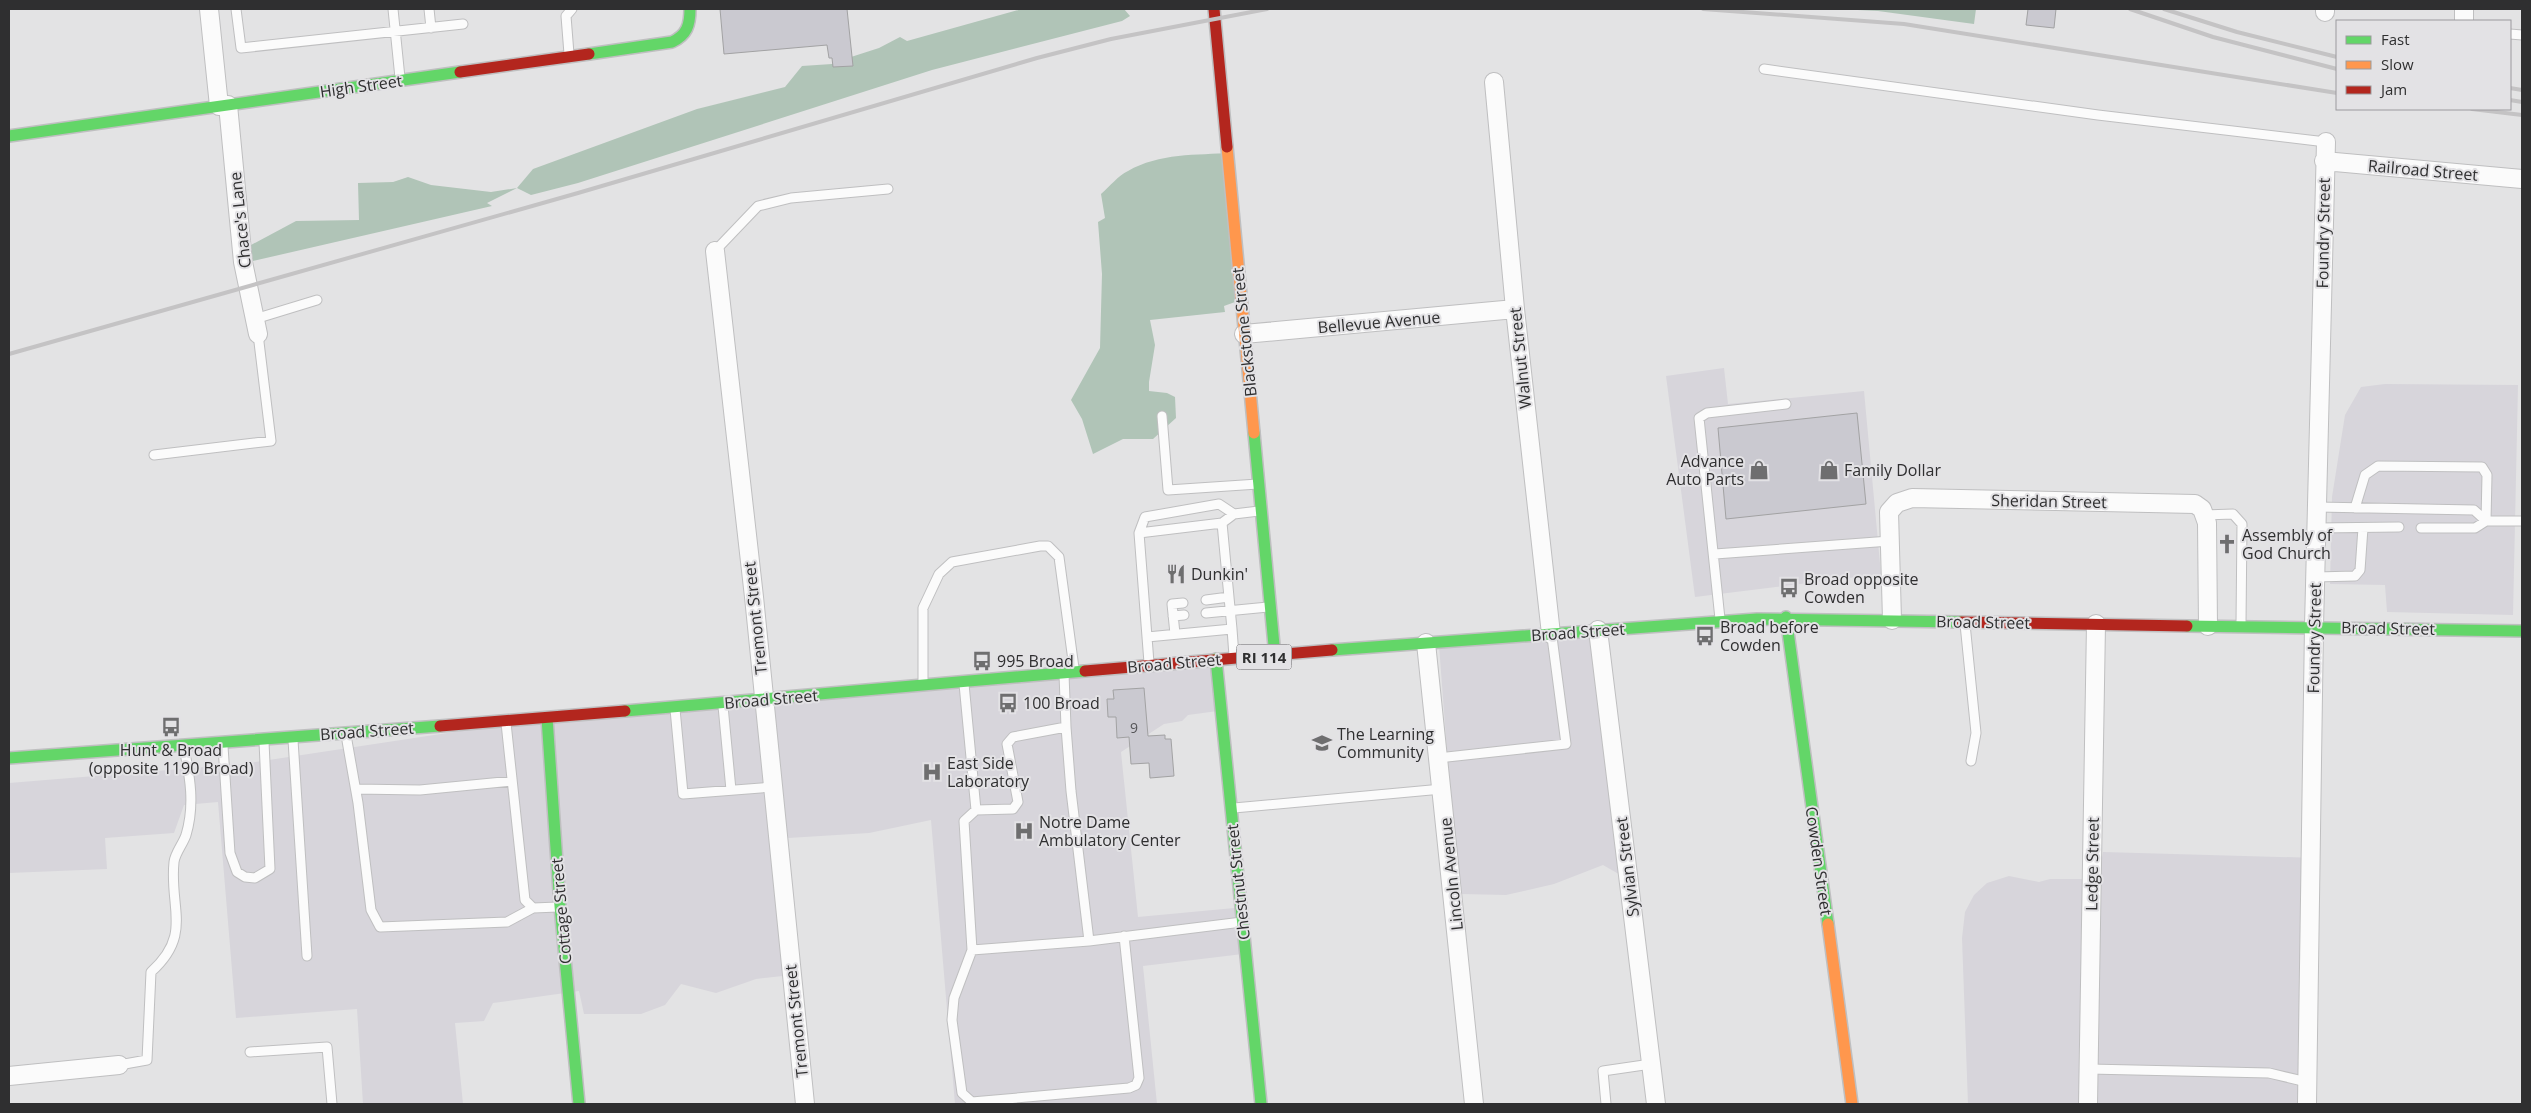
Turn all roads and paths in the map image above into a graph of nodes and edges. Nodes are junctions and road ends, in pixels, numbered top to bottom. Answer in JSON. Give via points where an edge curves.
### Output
{"nodes":[{"id":1,"x":209,"y":9,"type":"edge"},
{"id":2,"x":236,"y":9,"type":"edge"},
{"id":3,"x":393,"y":9,"type":"edge"},
{"id":4,"x":429,"y":9,"type":"edge"},
{"id":5,"x":572,"y":9,"type":"edge"},
{"id":6,"x":690,"y":9,"type":"edge"},
{"id":7,"x":1214,"y":9,"type":"edge"},
{"id":8,"x":463,"y":24,"type":"dead end"},
{"id":9,"x":431,"y":28,"type":"junction"},
{"id":10,"x":395,"y":32,"type":"junction"},
{"id":11,"x":569,"y":56,"type":"junction"},
{"id":12,"x":1764,"y":69,"type":"dead end"},
{"id":13,"x":401,"y":80,"type":"junction"},
{"id":14,"x":1494,"y":82,"type":"dead end"},
{"id":15,"x":223,"y":105,"type":"junction"},
{"id":16,"x":9,"y":136,"type":"edge"},
{"id":17,"x":2326,"y":142,"type":"joint"},
{"id":18,"x":2324,"y":161,"type":"junction"},
{"id":19,"x":2522,"y":179,"type":"edge"},
{"id":20,"x":888,"y":189,"type":"dead end"},
{"id":21,"x":715,"y":252,"type":"joint"},
{"id":22,"x":318,"y":300,"type":"dead end"},
{"id":23,"x":1514,"y":309,"type":"junction"},
{"id":24,"x":257,"y":326,"type":"junction"},
{"id":25,"x":1244,"y":334,"type":"junction"},
{"id":26,"x":1786,"y":404,"type":"dead end"},
{"id":27,"x":1162,"y":416,"type":"dead end"},
{"id":28,"x":154,"y":455,"type":"dead end"},
{"id":29,"x":1259,"y":484,"type":"junction"},
{"id":30,"x":2317,"y":507,"type":"junction"},
{"id":31,"x":2355,"y":508,"type":"junction"},
{"id":32,"x":1261,"y":511,"type":"junction"},
{"id":33,"x":1234,"y":514,"type":"junction"},
{"id":34,"x":2204,"y":515,"type":"junction"},
{"id":35,"x":2486,"y":521,"type":"junction"},
{"id":36,"x":2522,"y":521,"type":"edge"},
{"id":37,"x":1222,"y":523,"type":"junction"},
{"id":38,"x":2399,"y":527,"type":"dead end"},
{"id":39,"x":2316,"y":528,"type":"junction"},
{"id":40,"x":2363,"y":528,"type":"junction"},
{"id":41,"x":2421,"y":528,"type":"dead end"},
{"id":42,"x":1139,"y":534,"type":"junction"},
{"id":43,"x":1890,"y":541,"type":"junction"},
{"id":44,"x":1715,"y":554,"type":"junction"},
{"id":45,"x":2316,"y":577,"type":"junction"},
{"id":46,"x":1229,"y":597,"type":"junction"},
{"id":47,"x":1206,"y":600,"type":"dead end"},
{"id":48,"x":1183,"y":602,"type":"dead end"},
{"id":49,"x":1270,"y":606,"type":"junction"},
{"id":50,"x":1230,"y":610,"type":"junction"},
{"id":51,"x":1206,"y":613,"type":"dead end"},
{"id":52,"x":1184,"y":615,"type":"dead end"},
{"id":53,"x":1173,"y":616,"type":"junction"},
{"id":54,"x":1786,"y":617,"type":"junction"},
{"id":55,"x":1892,"y":620,"type":"junction"},
{"id":56,"x":1720,"y":621,"type":"junction"},
{"id":57,"x":1964,"y":621,"type":"junction"},
{"id":58,"x":2096,"y":624,"type":"junction"},
{"id":59,"x":2208,"y":626,"type":"junction"},
{"id":60,"x":2241,"y":626,"type":"junction"},
{"id":61,"x":2314,"y":626,"type":"junction"},
{"id":62,"x":1232,"y":629,"type":"junction"},
{"id":63,"x":1598,"y":630,"type":"junction"},
{"id":64,"x":2522,"y":631,"type":"edge"},
{"id":65,"x":1175,"y":634,"type":"junction"},
{"id":66,"x":1551,"y":634,"type":"junction"},
{"id":67,"x":1147,"y":637,"type":"junction"},
{"id":68,"x":1426,"y":643,"type":"junction"},
{"id":69,"x":1275,"y":656,"type":"junction"},
{"id":70,"x":1234,"y":658,"type":"junction"},
{"id":71,"x":1216,"y":659,"type":"junction"},
{"id":72,"x":1149,"y":665,"type":"junction"},
{"id":73,"x":1069,"y":672,"type":"junction"},
{"id":74,"x":963,"y":682,"type":"junction"},
{"id":75,"x":923,"y":685,"type":"junction"},
{"id":76,"x":764,"y":700,"type":"junction"},
{"id":77,"x":723,"y":703,"type":"junction"},
{"id":78,"x":675,"y":707,"type":"junction"},
{"id":79,"x":547,"y":718,"type":"junction"},
{"id":80,"x":506,"y":721,"type":"junction"},
{"id":81,"x":1066,"y":727,"type":"junction"},
{"id":82,"x":346,"y":733,"type":"junction"},
{"id":83,"x":293,"y":737,"type":"junction"},
{"id":84,"x":263,"y":739,"type":"junction"},
{"id":85,"x":223,"y":742,"type":"junction"},
{"id":86,"x":184,"y":745,"type":"junction"},
{"id":87,"x":9,"y":758,"type":"edge"},
{"id":88,"x":1438,"y":758,"type":"junction"},
{"id":89,"x":1971,"y":761,"type":"dead end"},
{"id":90,"x":512,"y":781,"type":"junction"},
{"id":91,"x":773,"y":787,"type":"junction"},
{"id":92,"x":356,"y":789,"type":"junction"},
{"id":93,"x":1442,"y":789,"type":"junction"},
{"id":94,"x":731,"y":790,"type":"junction"},
{"id":95,"x":1231,"y":808,"type":"junction"},
{"id":96,"x":976,"y":810,"type":"junction"},
{"id":97,"x":560,"y":907,"type":"junction"},
{"id":98,"x":533,"y":908,"type":"junction"},
{"id":99,"x":1242,"y":922,"type":"junction"},
{"id":100,"x":1124,"y":936,"type":"junction"},
{"id":101,"x":1089,"y":941,"type":"junction"},
{"id":102,"x":972,"y":950,"type":"junction"},
{"id":103,"x":307,"y":956,"type":"dead end"},
{"id":104,"x":250,"y":1052,"type":"dead end"},
{"id":105,"x":1651,"y":1064,"type":"junction"},
{"id":106,"x":119,"y":1065,"type":"joint"},
{"id":107,"x":2089,"y":1069,"type":"junction"},
{"id":108,"x":9,"y":1076,"type":"edge"},
{"id":109,"x":2307,"y":1082,"type":"junction"},
{"id":110,"x":332,"y":1104,"type":"edge"},
{"id":111,"x":579,"y":1104,"type":"edge"},
{"id":112,"x":805,"y":1104,"type":"edge"},
{"id":113,"x":1261,"y":1104,"type":"edge"},
{"id":114,"x":1474,"y":1104,"type":"edge"},
{"id":115,"x":1606,"y":1104,"type":"edge"},
{"id":116,"x":1656,"y":1104,"type":"edge"},
{"id":117,"x":1852,"y":1104,"type":"edge"},
{"id":118,"x":2088,"y":1104,"type":"edge"},
{"id":119,"x":2307,"y":1104,"type":"edge"}],
"edges":[{"from":1,"to":15,"type":"street","name":"Chace's Lane"},
{"from":2,"to":10,"type":"lane","via":[[241,48]]},
{"from":3,"to":10,"type":"lane"},
{"from":4,"to":9,"type":"lane"},
{"from":5,"to":11,"type":"lane","via":[[566,16]]},
{"from":6,"to":11,"type":"street","name":"High Street","via":[[687,32],[680,39]]},
{"from":7,"to":25,"type":"street","name":"Blackstone Street"},
{"from":8,"to":9,"type":"lane"},
{"from":9,"to":10,"type":"lane"},
{"from":10,"to":13,"type":"lane"},
{"from":11,"to":13,"type":"street","name":"High Street"},
{"from":12,"to":17,"type":"lane","via":[[2091,114]]},
{"from":13,"to":15,"type":"street","name":"High Street"},
{"from":14,"to":23,"type":"street","name":"Walnut Street"},
{"from":15,"to":16,"type":"street","name":"High Street"},
{"from":15,"to":24,"type":"street","name":"Chace's Lane","via":[[243,257]]},
{"from":17,"to":18,"type":"street","name":"Foundry Street"},
{"from":18,"to":19,"type":"street","name":"Railroad Street"},
{"from":18,"to":30,"type":"street","name":"Foundry Street"},
{"from":20,"to":21,"type":"lane","via":[[791,198],[758,206]]},
{"from":21,"to":76,"type":"street","name":"Tremont Street"},
{"from":22,"to":24,"type":"lane"},
{"from":23,"to":25,"type":"street","name":"Bellevue Avenue"},
{"from":23,"to":66,"type":"street","name":"Walnut Street"},
{"from":24,"to":28,"type":"lane","via":[[271,440]]},
{"from":25,"to":29,"type":"street","name":"Blackstone Street"},
{"from":26,"to":44,"type":"lane","via":[[1707,413],[1699,418]]},
{"from":27,"to":29,"type":"lane","via":[[1168,490]]},
{"from":29,"to":32,"type":"street","name":"Blackstone Street"},
{"from":30,"to":31,"type":"lane"},
{"from":30,"to":39,"type":"street","name":"Foundry Street"},
{"from":31,"to":35,"type":"lane","via":[[2474,510]]},
{"from":31,"to":35,"type":"lane","via":[[2365,475],[2378,466],[2482,467],[2487,475]]},
{"from":32,"to":33,"type":"lane"},
{"from":32,"to":49,"type":"street","name":"Blackstone Street"},
{"from":33,"to":37,"type":"lane"},
{"from":33,"to":42,"type":"lane","via":[[1219,504],[1145,517]]},
{"from":34,"to":43,"type":"street","name":"Sheridan Street","via":[[2195,504],[1912,498],[1897,503],[1889,512]]},
{"from":34,"to":59,"type":"street","via":[[2207,523]]},
{"from":34,"to":60,"type":"lane","via":[[2233,514],[2242,524]]},
{"from":35,"to":36,"type":"lane"},
{"from":35,"to":41,"type":"lane","via":[[2475,528]]},
{"from":37,"to":42,"type":"lane"},
{"from":37,"to":46,"type":"lane"},
{"from":38,"to":40,"type":"lane"},
{"from":39,"to":40,"type":"lane"},
{"from":39,"to":45,"type":"street","name":"Foundry Street"},
{"from":40,"to":45,"type":"lane","via":[[2360,570],[2355,576]]},
{"from":42,"to":67,"type":"lane"},
{"from":43,"to":44,"type":"lane"},
{"from":43,"to":55,"type":"street","name":"Sheridan Street"},
{"from":44,"to":56,"type":"lane"},
{"from":45,"to":61,"type":"street","name":"Foundry Street"},
{"from":46,"to":47,"type":"lane"},
{"from":46,"to":50,"type":"lane"},
{"from":48,"to":53,"type":"lane","via":[[1172,604]]},
{"from":49,"to":50,"type":"lane"},
{"from":49,"to":69,"type":"street","name":"Blackstone Street"},
{"from":50,"to":51,"type":"lane"},
{"from":50,"to":62,"type":"lane"},
{"from":52,"to":53,"type":"lane"},
{"from":53,"to":65,"type":"lane"},
{"from":54,"to":55,"type":"street","name":"Broad Street","number":"RI 114"},
{"from":54,"to":56,"type":"street","name":"Broad Street","number":"RI 114"},
{"from":54,"to":117,"type":"street","name":"Cowden Street"},
{"from":55,"to":57,"type":"street","name":"Broad Street","number":"RI 114"},
{"from":56,"to":63,"type":"street","name":"Broad Street","number":"RI 114"},
{"from":57,"to":58,"type":"street","name":"Broad Street","number":"RI 114"},
{"from":57,"to":89,"type":"lane","via":[[1976,733]]},
{"from":58,"to":59,"type":"street","name":"Broad Street","number":"RI 114"},
{"from":58,"to":107,"type":"street","name":"Ledge Street"},
{"from":59,"to":60,"type":"street","name":"Broad Street","number":"RI 114"},
{"from":60,"to":61,"type":"street","name":"Broad Street","number":"RI 114"},
{"from":61,"to":64,"type":"street","name":"Broad Street","number":"RI 114"},
{"from":61,"to":109,"type":"street","name":"Foundry Street"},
{"from":62,"to":65,"type":"lane"},
{"from":62,"to":70,"type":"lane"},
{"from":63,"to":66,"type":"street","name":"Broad Street","number":"RI 114"},
{"from":63,"to":105,"type":"street","name":"Sylvian Street"},
{"from":65,"to":67,"type":"lane"},
{"from":66,"to":68,"type":"street","name":"Broad Street","number":"RI 114"},
{"from":66,"to":88,"type":"lane","via":[[1566,744]]},
{"from":67,"to":72,"type":"lane"},
{"from":68,"to":69,"type":"street","name":"Broad Street","number":"RI 114"},
{"from":68,"to":88,"type":"street","name":"Lincoln Avenue"},
{"from":69,"to":70,"type":"street","name":"Broad Street","number":"RI 114"},
{"from":70,"to":71,"type":"street","name":"Broad Street","number":"RI 114"},
{"from":71,"to":72,"type":"street","name":"Broad Street","number":"RI 114"},
{"from":71,"to":95,"type":"street","name":"Chestnut Street"},
{"from":72,"to":73,"type":"street","name":"Broad Street","number":"RI 114"},
{"from":73,"to":74,"type":"street","name":"Broad Street","number":"RI 114"},
{"from":73,"to":75,"type":"lane","via":[[1059,557],[1048,546],[1040,546],[952,562],[939,574],[923,608]]},
{"from":73,"to":81,"type":"lane"},
{"from":74,"to":75,"type":"street","name":"Broad Street","number":"RI 114"},
{"from":74,"to":96,"type":"lane"},
{"from":75,"to":76,"type":"street","name":"Broad Street","number":"RI 114"},
{"from":76,"to":77,"type":"street","name":"Broad Street","number":"RI 114"},
{"from":76,"to":91,"type":"street","name":"Tremont Street"},
{"from":77,"to":78,"type":"street","name":"Broad Street","number":"RI 114"},
{"from":77,"to":94,"type":"lane"},
{"from":78,"to":79,"type":"street","name":"Broad Street","number":"RI 114"},
{"from":78,"to":94,"type":"lane","via":[[683,794]]},
{"from":79,"to":80,"type":"street","name":"Broad Street","number":"RI 114"},
{"from":79,"to":97,"type":"street","name":"Cottage Street"},
{"from":80,"to":82,"type":"street","name":"Broad Street","number":"RI 114"},
{"from":80,"to":90,"type":"lane"},
{"from":81,"to":96,"type":"lane","via":[[1013,737],[1007,744],[1018,802],[1013,809]]},
{"from":81,"to":101,"type":"lane"},
{"from":82,"to":83,"type":"street","name":"Broad Street","number":"RI 114"},
{"from":82,"to":92,"type":"lane"},
{"from":83,"to":84,"type":"street","name":"Broad Street","number":"RI 114"},
{"from":83,"to":103,"type":"lane"},
{"from":84,"to":85,"type":"street","name":"Broad Street","number":"RI 114"},
{"from":84,"to":85,"type":"lane","via":[[270,869],[255,878],[237,872],[230,853]]},
{"from":85,"to":86,"type":"street","name":"Broad Street","number":"RI 114"},
{"from":86,"to":87,"type":"street","name":"Broad Street","number":"RI 114"},
{"from":86,"to":106,"type":"lane","via":[[192,807],[186,835],[174,860],[177,931],[165,960],[151,972],[147,1060]]},
{"from":88,"to":93,"type":"street","name":"Lincoln Avenue"},
{"from":90,"to":92,"type":"lane","via":[[420,790]]},
{"from":90,"to":98,"type":"lane","via":[[525,900]]},
{"from":91,"to":94,"type":"lane"},
{"from":91,"to":112,"type":"street","name":"Tremont Street"},
{"from":92,"to":98,"type":"lane","via":[[371,910],[380,927],[507,922]]},
{"from":93,"to":95,"type":"lane"},
{"from":93,"to":114,"type":"street","name":"Lincoln Avenue"},
{"from":95,"to":99,"type":"street","name":"Chestnut Street"},
{"from":96,"to":102,"type":"lane","via":[[964,821]]},
{"from":97,"to":98,"type":"lane"},
{"from":97,"to":111,"type":"street","name":"Cottage Street"},
{"from":99,"to":100,"type":"lane"},
{"from":99,"to":113,"type":"street","name":"Chestnut Street"},
{"from":100,"to":101,"type":"lane"},
{"from":100,"to":102,"type":"lane","via":[[1139,1078],[1136,1084],[1129,1088],[972,1102],[962,1093],[952,1020],[954,998]]},
{"from":101,"to":102,"type":"lane"},
{"from":104,"to":110,"type":"lane","via":[[327,1047]]},
{"from":105,"to":115,"type":"lane","via":[[1603,1071]]},
{"from":105,"to":116,"type":"street","name":"Sylvian Street"},
{"from":106,"to":108,"type":"street"},
{"from":107,"to":109,"type":"lane","via":[[2269,1073]]},
{"from":107,"to":118,"type":"street","name":"Ledge Street"},
{"from":109,"to":119,"type":"street","name":"Foundry Street"}]}
